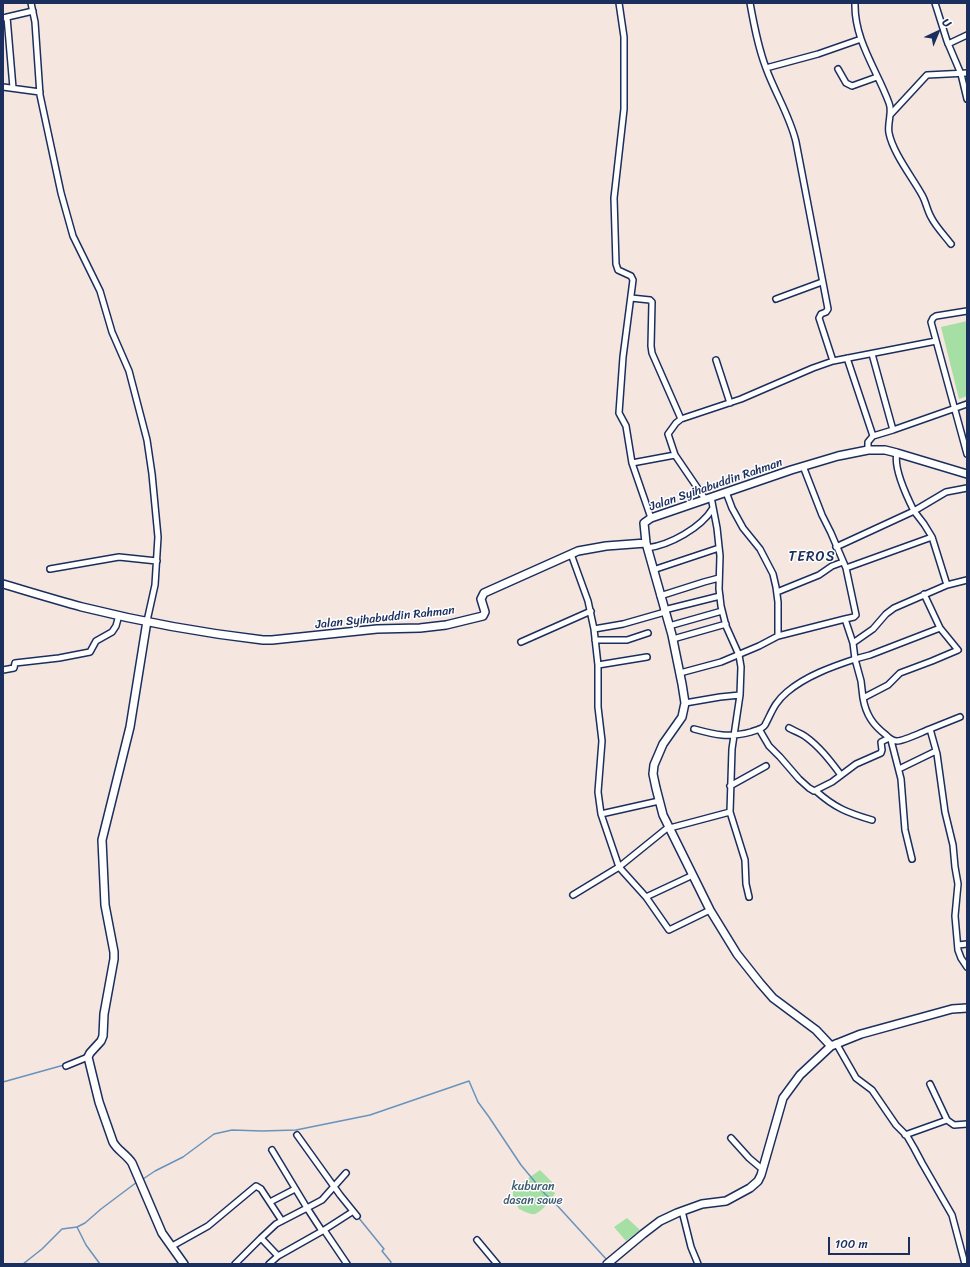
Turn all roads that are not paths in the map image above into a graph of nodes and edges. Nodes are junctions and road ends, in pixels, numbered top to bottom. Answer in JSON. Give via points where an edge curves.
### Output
{"nodes":[{"id":1,"x":31,"y":3,"type":"edge"},
{"id":2,"x":619,"y":3,"type":"edge"},
{"id":3,"x":750,"y":3,"type":"edge"},
{"id":4,"x":855,"y":3,"type":"edge"},
{"id":5,"x":936,"y":3,"type":"edge"},
{"id":6,"x":33,"y":11,"type":"junction"},
{"id":7,"x":5,"y":18,"type":"edge"},
{"id":8,"x":967,"y":35,"type":"edge"},
{"id":9,"x":861,"y":39,"type":"junction"},
{"id":10,"x":948,"y":44,"type":"junction"},
{"id":11,"x":766,"y":68,"type":"junction"},
{"id":12,"x":838,"y":69,"type":"dead end"},
{"id":13,"x":967,"y":73,"type":"edge"},
{"id":14,"x":961,"y":74,"type":"junction"},
{"id":15,"x":877,"y":77,"type":"junction"},
{"id":16,"x":965,"y":83,"type":"edge"},
{"id":17,"x":3,"y":87,"type":"edge"},
{"id":18,"x":13,"y":88,"type":"junction"},
{"id":19,"x":40,"y":92,"type":"junction"},
{"id":20,"x":967,"y":100,"type":"edge"},
{"id":21,"x":890,"y":116,"type":"junction"},
{"id":22,"x":951,"y":244,"type":"dead end"},
{"id":23,"x":822,"y":282,"type":"junction"},
{"id":24,"x":631,"y":298,"type":"junction"},
{"id":25,"x":776,"y":299,"type":"dead end"},
{"id":26,"x":967,"y":311,"type":"edge"},
{"id":27,"x":936,"y":341,"type":"junction"},
{"id":28,"x":872,"y":354,"type":"junction"},
{"id":29,"x":847,"y":358,"type":"junction"},
{"id":30,"x":716,"y":360,"type":"dead end"},
{"id":31,"x":833,"y":361,"type":"junction"},
{"id":32,"x":730,"y":403,"type":"junction"},
{"id":33,"x":967,"y":404,"type":"edge"},
{"id":34,"x":955,"y":408,"type":"junction"},
{"id":35,"x":681,"y":419,"type":"junction"},
{"id":36,"x":893,"y":430,"type":"junction"},
{"id":37,"x":873,"y":436,"type":"junction"},
{"id":38,"x":868,"y":450,"type":"junction"},
{"id":39,"x":897,"y":452,"type":"junction"},
{"id":40,"x":675,"y":454,"type":"junction"},
{"id":41,"x":967,"y":454,"type":"edge"},
{"id":42,"x":632,"y":463,"type":"junction"},
{"id":43,"x":803,"y":466,"type":"junction"},
{"id":44,"x":967,"y":474,"type":"edge"},
{"id":45,"x":967,"y":488,"type":"edge"},
{"id":46,"x":726,"y":492,"type":"junction"},
{"id":47,"x":708,"y":498,"type":"junction"},
{"id":48,"x":713,"y":508,"type":"junction"},
{"id":49,"x":914,"y":511,"type":"junction"},
{"id":50,"x":651,"y":518,"type":"junction"},
{"id":51,"x":932,"y":537,"type":"junction"},
{"id":52,"x":646,"y":545,"type":"junction"},
{"id":53,"x":836,"y":547,"type":"junction"},
{"id":54,"x":719,"y":548,"type":"junction"},
{"id":55,"x":571,"y":554,"type":"junction"},
{"id":56,"x":157,"y":560,"type":"junction"},
{"id":57,"x":843,"y":562,"type":"junction"},
{"id":58,"x":846,"y":568,"type":"junction"},
{"id":59,"x":50,"y":569,"type":"dead end"},
{"id":60,"x":653,"y":570,"type":"junction"},
{"id":61,"x":719,"y":578,"type":"junction"},
{"id":62,"x":967,"y":580,"type":"edge"},
{"id":63,"x":3,"y":584,"type":"edge"},
{"id":64,"x":947,"y":585,"type":"junction"},
{"id":65,"x":777,"y":592,"type":"junction"},
{"id":66,"x":924,"y":594,"type":"junction"},
{"id":67,"x":660,"y":596,"type":"junction"},
{"id":68,"x":720,"y":596,"type":"junction"},
{"id":69,"x":590,"y":611,"type":"junction"},
{"id":70,"x":665,"y":611,"type":"junction"},
{"id":71,"x":722,"y":611,"type":"junction"},
{"id":72,"x":119,"y":615,"type":"junction"},
{"id":73,"x":845,"y":620,"type":"junction"},
{"id":74,"x":147,"y":621,"type":"junction"},
{"id":75,"x":726,"y":624,"type":"junction"},
{"id":76,"x":669,"y":626,"type":"junction"},
{"id":77,"x":940,"y":628,"type":"junction"},
{"id":78,"x":594,"y":629,"type":"junction"},
{"id":79,"x":648,"y":633,"type":"dead end"},
{"id":80,"x":778,"y":636,"type":"junction"},
{"id":81,"x":673,"y":639,"type":"junction"},
{"id":82,"x":595,"y":640,"type":"junction"},
{"id":83,"x":521,"y":642,"type":"dead end"},
{"id":84,"x":853,"y":643,"type":"junction"},
{"id":85,"x":739,"y":655,"type":"junction"},
{"id":86,"x":647,"y":657,"type":"dead end"},
{"id":87,"x":855,"y":659,"type":"junction"},
{"id":88,"x":598,"y":665,"type":"junction"},
{"id":89,"x":3,"y":670,"type":"edge"},
{"id":90,"x":680,"y":673,"type":"junction"},
{"id":91,"x":740,"y":695,"type":"junction"},
{"id":92,"x":863,"y":698,"type":"junction"},
{"id":93,"x":685,"y":703,"type":"junction"},
{"id":94,"x":960,"y":717,"type":"dead end"},
{"id":95,"x":789,"y":728,"type":"dead end"},
{"id":96,"x":694,"y":729,"type":"dead end"},
{"id":97,"x":759,"y":729,"type":"junction"},
{"id":98,"x":930,"y":729,"type":"junction"},
{"id":99,"x":733,"y":736,"type":"junction"},
{"id":100,"x":890,"y":739,"type":"junction"},
{"id":101,"x":936,"y":751,"type":"junction"},
{"id":102,"x":766,"y":766,"type":"dead end"},
{"id":103,"x":899,"y":769,"type":"junction"},
{"id":104,"x":841,"y":775,"type":"junction"},
{"id":105,"x":730,"y":786,"type":"junction"},
{"id":106,"x":816,"y":791,"type":"junction"},
{"id":107,"x":659,"y":801,"type":"junction"},
{"id":108,"x":730,"y":812,"type":"junction"},
{"id":109,"x":601,"y":814,"type":"junction"},
{"id":110,"x":872,"y":820,"type":"dead end"},
{"id":111,"x":669,"y":828,"type":"junction"},
{"id":112,"x":912,"y":859,"type":"dead end"},
{"id":113,"x":619,"y":867,"type":"junction"},
{"id":114,"x":693,"y":875,"type":"junction"},
{"id":115,"x":573,"y":895,"type":"dead end"},
{"id":116,"x":646,"y":897,"type":"junction"},
{"id":117,"x":749,"y":897,"type":"dead end"},
{"id":118,"x":710,"y":910,"type":"junction"},
{"id":119,"x":967,"y":944,"type":"edge"},
{"id":120,"x":958,"y":945,"type":"junction"},
{"id":121,"x":967,"y":967,"type":"edge"},
{"id":122,"x":967,"y":1008,"type":"edge"},
{"id":123,"x":833,"y":1044,"type":"junction"},
{"id":124,"x":88,"y":1057,"type":"junction"},
{"id":125,"x":66,"y":1066,"type":"dead end"},
{"id":126,"x":930,"y":1084,"type":"dead end"},
{"id":127,"x":947,"y":1120,"type":"junction"},
{"id":128,"x":967,"y":1124,"type":"edge"},
{"id":129,"x":297,"y":1135,"type":"dead end"},
{"id":130,"x":906,"y":1135,"type":"junction"},
{"id":131,"x":731,"y":1138,"type":"dead end"},
{"id":132,"x":272,"y":1150,"type":"dead end"},
{"id":133,"x":762,"y":1169,"type":"junction"},
{"id":134,"x":346,"y":1173,"type":"dead end"},
{"id":135,"x":337,"y":1185,"type":"junction"},
{"id":136,"x":295,"y":1189,"type":"junction"},
{"id":137,"x":270,"y":1202,"type":"junction"},
{"id":138,"x":307,"y":1208,"type":"junction"},
{"id":139,"x":682,"y":1211,"type":"junction"},
{"id":140,"x":282,"y":1221,"type":"junction"},
{"id":141,"x":323,"y":1231,"type":"junction"},
{"id":142,"x":261,"y":1238,"type":"junction"},
{"id":143,"x":477,"y":1240,"type":"dead end"},
{"id":144,"x":174,"y":1245,"type":"dead end"},
{"id":145,"x":278,"y":1256,"type":"junction"},
{"id":146,"x":184,"y":1264,"type":"edge"},
{"id":147,"x":235,"y":1264,"type":"edge"},
{"id":148,"x":270,"y":1264,"type":"edge"},
{"id":149,"x":347,"y":1264,"type":"edge"},
{"id":150,"x":497,"y":1264,"type":"edge"},
{"id":151,"x":607,"y":1264,"type":"edge"},
{"id":152,"x":698,"y":1264,"type":"edge"},
{"id":153,"x":965,"y":1264,"type":"edge"}],
"edges":[{"from":1,"to":6,"type":"street"},
{"from":2,"to":24,"type":"street","via":[[624,37],[624,77],[623,117],[614,198],[616,264],[618,270],[633,278]]},
{"from":3,"to":11,"type":"street","via":[[758,45]]},
{"from":4,"to":9,"type":"street","via":[[855,20]]},
{"from":5,"to":10,"type":"street"},
{"from":6,"to":7,"type":"street"},
{"from":6,"to":19,"type":"street"},
{"from":7,"to":18,"type":"street"},
{"from":8,"to":10,"type":"street"},
{"from":9,"to":11,"type":"street"},
{"from":9,"to":15,"type":"street"},
{"from":10,"to":14,"type":"street"},
{"from":11,"to":23,"type":"street","via":[[793,132]]},
{"from":12,"to":15,"type":"street","via":[[846,83],[852,86]]},
{"from":13,"to":14,"type":"street"},
{"from":14,"to":16,"type":"street"},
{"from":14,"to":21,"type":"street","via":[[927,75]]},
{"from":15,"to":21,"type":"street","via":[[890,104]]},
{"from":16,"to":20,"type":"street"},
{"from":17,"to":18,"type":"street"},
{"from":18,"to":19,"type":"street"},
{"from":19,"to":56,"type":"street","via":[[61,193],[73,236],[100,291],[112,332],[129,371],[141,414],[157,518]]},
{"from":21,"to":22,"type":"street","via":[[889,133],[899,156],[924,199],[932,219]]},
{"from":23,"to":25,"type":"street"},
{"from":23,"to":31,"type":"street","via":[[828,309],[819,318]]},
{"from":24,"to":35,"type":"street","via":[[652,302],[652,350]]},
{"from":24,"to":42,"type":"street","via":[[619,413],[626,426]]},
{"from":26,"to":27,"type":"street","via":[[933,318],[931,322]]},
{"from":27,"to":28,"type":"street"},
{"from":27,"to":34,"type":"street"},
{"from":28,"to":29,"type":"street"},
{"from":28,"to":36,"type":"street"},
{"from":29,"to":31,"type":"street"},
{"from":29,"to":37,"type":"street"},
{"from":30,"to":32,"type":"street"},
{"from":31,"to":32,"type":"street"},
{"from":32,"to":35,"type":"street"},
{"from":33,"to":34,"type":"street"},
{"from":34,"to":36,"type":"street"},
{"from":34,"to":41,"type":"street"},
{"from":35,"to":40,"type":"street","via":[[668,434]]},
{"from":36,"to":37,"type":"street"},
{"from":37,"to":38,"type":"street","via":[[868,442]]},
{"from":38,"to":39,"type":"street","name":"Jalan Syihabuddin Rahman"},
{"from":38,"to":43,"type":"street","name":"Jalan Syihabuddin Rahman"},
{"from":39,"to":44,"type":"street","name":"Jalan Syihabuddin Rahman"},
{"from":39,"to":49,"type":"street","via":[[896,463]]},
{"from":40,"to":42,"type":"street"},
{"from":40,"to":47,"type":"street"},
{"from":42,"to":50,"type":"street"},
{"from":43,"to":46,"type":"street","name":"Jalan Syihabuddin Rahman"},
{"from":43,"to":53,"type":"street"},
{"from":45,"to":49,"type":"street","via":[[946,492]]},
{"from":46,"to":47,"type":"street","name":"Jalan Syihabuddin Rahman"},
{"from":46,"to":65,"type":"street","via":[[743,528],[764,555],[773,574]]},
{"from":47,"to":48,"type":"street"},
{"from":47,"to":50,"type":"street","name":"Jalan Syihabuddin Rahman"},
{"from":48,"to":52,"type":"street","via":[[703,521],[680,536],[662,545]]},
{"from":48,"to":54,"type":"street"},
{"from":49,"to":51,"type":"street"},
{"from":49,"to":53,"type":"street"},
{"from":50,"to":52,"type":"street","name":"Jalan Syihabuddin Rahman","via":[[644,523]]},
{"from":51,"to":58,"type":"street"},
{"from":51,"to":64,"type":"street"},
{"from":52,"to":55,"type":"street","name":"Jalan Syihabuddin Rahman","via":[[606,546]]},
{"from":52,"to":60,"type":"street"},
{"from":53,"to":57,"type":"street"},
{"from":54,"to":60,"type":"street"},
{"from":54,"to":61,"type":"street"},
{"from":55,"to":69,"type":"street"},
{"from":55,"to":74,"type":"street","name":"Jalan Syihabuddin Rahman","via":[[484,593],[481,599],[485,612],[483,616],[446,625],[272,640]]},
{"from":56,"to":59,"type":"street","via":[[119,558]]},
{"from":56,"to":74,"type":"street","via":[[155,585]]},
{"from":57,"to":58,"type":"street"},
{"from":57,"to":65,"type":"street"},
{"from":58,"to":73,"type":"street","via":[[856,615]]},
{"from":60,"to":67,"type":"street"},
{"from":61,"to":67,"type":"street"},
{"from":61,"to":68,"type":"street"},
{"from":62,"to":64,"type":"street"},
{"from":63,"to":72,"type":"street","name":"Jalan Syihabuddin Rahman"},
{"from":64,"to":66,"type":"street"},
{"from":65,"to":80,"type":"street"},
{"from":66,"to":77,"type":"street"},
{"from":66,"to":84,"type":"street","via":[[894,608],[874,629]]},
{"from":67,"to":70,"type":"street"},
{"from":68,"to":70,"type":"street"},
{"from":68,"to":71,"type":"street"},
{"from":69,"to":78,"type":"street"},
{"from":69,"to":83,"type":"street"},
{"from":70,"to":76,"type":"street"},
{"from":70,"to":78,"type":"street","via":[[623,624]]},
{"from":71,"to":75,"type":"street"},
{"from":71,"to":76,"type":"street"},
{"from":72,"to":74,"type":"street","name":"Jalan Syihabuddin Rahman"},
{"from":72,"to":89,"type":"street","via":[[112,632],[96,641],[90,652],[15,663],[14,668]]},
{"from":73,"to":80,"type":"street"},
{"from":73,"to":84,"type":"street"},
{"from":74,"to":124,"type":"street","via":[[130,727],[102,840],[105,905],[114,960],[104,1014],[103,1036]]},
{"from":75,"to":81,"type":"street"},
{"from":75,"to":85,"type":"street"},
{"from":76,"to":81,"type":"street"},
{"from":77,"to":87,"type":"street"},
{"from":77,"to":92,"type":"street","via":[[957,650],[900,673],[888,685]]},
{"from":78,"to":82,"type":"street"},
{"from":79,"to":82,"type":"street","via":[[627,640]]},
{"from":80,"to":85,"type":"street"},
{"from":81,"to":90,"type":"street"},
{"from":82,"to":88,"type":"street"},
{"from":84,"to":87,"type":"street"},
{"from":85,"to":90,"type":"street"},
{"from":85,"to":91,"type":"street","via":[[742,679]]},
{"from":86,"to":88,"type":"street"},
{"from":87,"to":92,"type":"street"},
{"from":87,"to":97,"type":"street","via":[[814,675],[790,690],[777,702],[764,726]]},
{"from":88,"to":109,"type":"street","via":[[598,707],[602,741],[598,792]]},
{"from":90,"to":93,"type":"street"},
{"from":91,"to":93,"type":"street"},
{"from":91,"to":99,"type":"street"},
{"from":92,"to":100,"type":"street","via":[[872,722]]},
{"from":93,"to":107,"type":"street","via":[[682,716],[663,744],[654,765],[653,774]]},
{"from":94,"to":98,"type":"street"},
{"from":95,"to":104,"type":"street","via":[[810,740],[828,757]]},
{"from":96,"to":99,"type":"street"},
{"from":97,"to":99,"type":"street"},
{"from":97,"to":106,"type":"street","via":[[769,746],[799,779],[812,791]]},
{"from":98,"to":100,"type":"street","via":[[898,741]]},
{"from":98,"to":101,"type":"street"},
{"from":99,"to":105,"type":"street"},
{"from":100,"to":103,"type":"street"},
{"from":100,"to":104,"type":"street","via":[[881,742],[881,753],[856,764]]},
{"from":101,"to":103,"type":"street"},
{"from":101,"to":120,"type":"street","via":[[958,884],[955,916]]},
{"from":102,"to":105,"type":"street"},
{"from":103,"to":112,"type":"street","via":[[905,830]]},
{"from":104,"to":106,"type":"street"},
{"from":105,"to":108,"type":"street"},
{"from":106,"to":110,"type":"street","via":[[838,808]]},
{"from":107,"to":109,"type":"street"},
{"from":107,"to":111,"type":"street"},
{"from":108,"to":111,"type":"street"},
{"from":108,"to":117,"type":"street","via":[[745,860]]},
{"from":109,"to":113,"type":"street"},
{"from":111,"to":113,"type":"street"},
{"from":111,"to":114,"type":"street"},
{"from":113,"to":115,"type":"street"},
{"from":113,"to":116,"type":"street"},
{"from":114,"to":116,"type":"street"},
{"from":114,"to":118,"type":"street"},
{"from":116,"to":118,"type":"street","via":[[668,930]]},
{"from":118,"to":123,"type":"street","via":[[733,948],[760,983],[782,1005]]},
{"from":119,"to":120,"type":"street"},
{"from":120,"to":121,"type":"street","via":[[961,958]]},
{"from":122,"to":123,"type":"street","via":[[946,1011]]},
{"from":123,"to":130,"type":"street","via":[[854,1076],[872,1090]]},
{"from":123,"to":133,"type":"street","via":[[800,1075],[783,1098]]},
{"from":124,"to":125,"type":"street"},
{"from":124,"to":146,"type":"street","via":[[99,1102],[113,1142],[132,1162],[162,1233]]},
{"from":126,"to":127,"type":"street"},
{"from":127,"to":128,"type":"street","via":[[954,1125]]},
{"from":127,"to":130,"type":"street"},
{"from":129,"to":135,"type":"street"},
{"from":130,"to":153,"type":"street","via":[[952,1215]]},
{"from":131,"to":133,"type":"street"},
{"from":132,"to":136,"type":"street"},
{"from":133,"to":139,"type":"street","via":[[754,1185],[736,1196],[723,1202],[702,1204]]},
{"from":134,"to":135,"type":"street"},
{"from":135,"to":138,"type":"street","via":[[321,1201]]},
{"from":135,"to":141,"type":"street","via":[[355,1214]]},
{"from":136,"to":137,"type":"street"},
{"from":136,"to":138,"type":"street"},
{"from":137,"to":140,"type":"street"},
{"from":137,"to":144,"type":"street","via":[[258,1186],[253,1187],[208,1226]]},
{"from":138,"to":140,"type":"street"},
{"from":138,"to":141,"type":"street"},
{"from":139,"to":151,"type":"street","via":[[656,1224]]},
{"from":139,"to":152,"type":"street"},
{"from":140,"to":142,"type":"street"},
{"from":141,"to":145,"type":"street"},
{"from":141,"to":149,"type":"street"},
{"from":142,"to":145,"type":"street"},
{"from":142,"to":147,"type":"street"},
{"from":143,"to":150,"type":"street"},
{"from":145,"to":148,"type":"street","via":[[273,1258]]}]}
